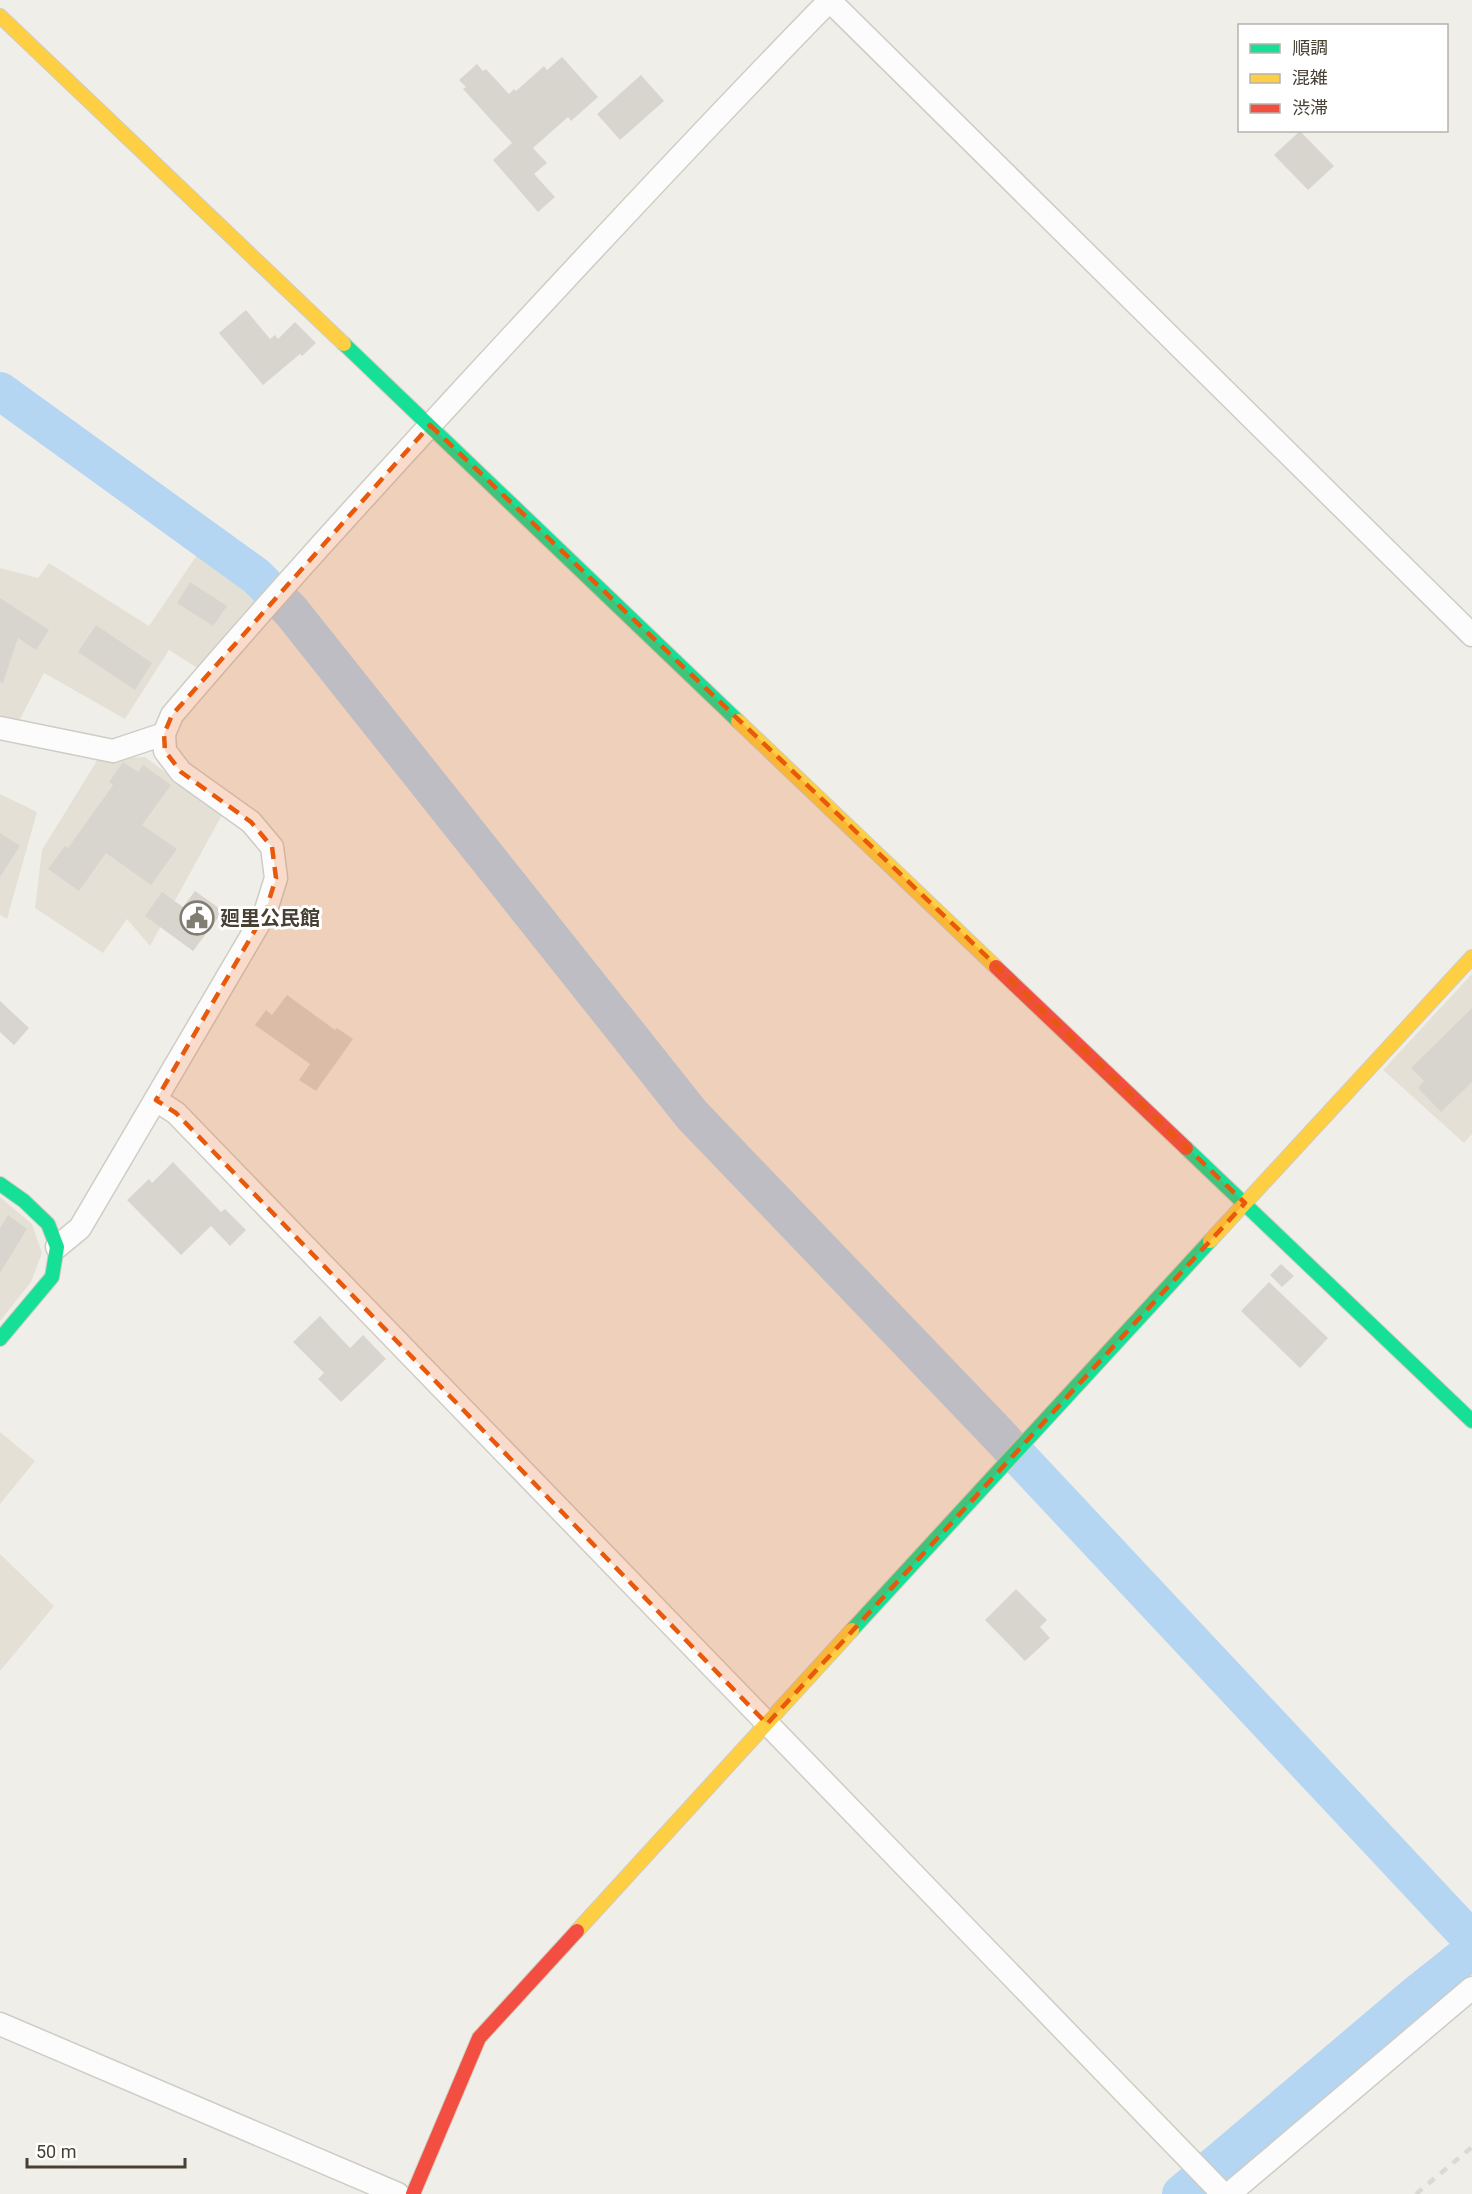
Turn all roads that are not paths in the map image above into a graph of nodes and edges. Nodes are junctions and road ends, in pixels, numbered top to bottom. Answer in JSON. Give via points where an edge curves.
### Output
{"nodes":[{"id":1,"x":830,"y":0,"type":"edge"},
{"id":2,"x":0,"y":16,"type":"edge"},
{"id":3,"x":430,"y":425,"type":"junction"},
{"id":4,"x":1472,"y":635,"type":"edge"},
{"id":5,"x":0,"y":729,"type":"edge"},
{"id":6,"x":164,"y":734,"type":"junction"},
{"id":7,"x":1472,"y":957,"type":"edge"},
{"id":8,"x":156,"y":1100,"type":"junction"},
{"id":9,"x":0,"y":1184,"type":"edge"},
{"id":10,"x":1245,"y":1203,"type":"junction"},
{"id":11,"x":57,"y":1247,"type":"junction"},
{"id":12,"x":0,"y":1339,"type":"edge"},
{"id":13,"x":1472,"y":1421,"type":"edge"},
{"id":14,"x":767,"y":1724,"type":"junction"},
{"id":15,"x":1472,"y":1988,"type":"edge"},
{"id":16,"x":0,"y":2024,"type":"edge"},
{"id":17,"x":398,"y":2194,"type":"edge"},
{"id":18,"x":412,"y":2194,"type":"edge"},
{"id":19,"x":1223,"y":2194,"type":"edge"},
{"id":20,"x":1229,"y":2194,"type":"edge"}],
"edges":[{"from":1,"to":3,"type":"street","via":[[646,191]]},
{"from":1,"to":4,"type":"street"},
{"from":2,"to":3,"type":"street"},
{"from":3,"to":6,"type":"street","via":[[265,606],[172,716]]},
{"from":3,"to":10,"type":"street"},
{"from":5,"to":6,"type":"street","via":[[113,751]]},
{"from":6,"to":8,"type":"street","via":[[165,751],[181,772],[251,822],[272,847],[276,878],[265,913]]},
{"from":7,"to":10,"type":"street"},
{"from":8,"to":11,"type":"street","via":[[80,1228]]},
{"from":8,"to":14,"type":"street","via":[[176,1113]]},
{"from":9,"to":11,"type":"street","via":[[48,1224]]},
{"from":10,"to":13,"type":"street"},
{"from":10,"to":14,"type":"street"},
{"from":11,"to":12,"type":"street","via":[[52,1277]]},
{"from":14,"to":18,"type":"street","via":[[479,2038]]},
{"from":14,"to":19,"type":"street"},
{"from":15,"to":20,"type":"street"},
{"from":16,"to":17,"type":"street"}]}
